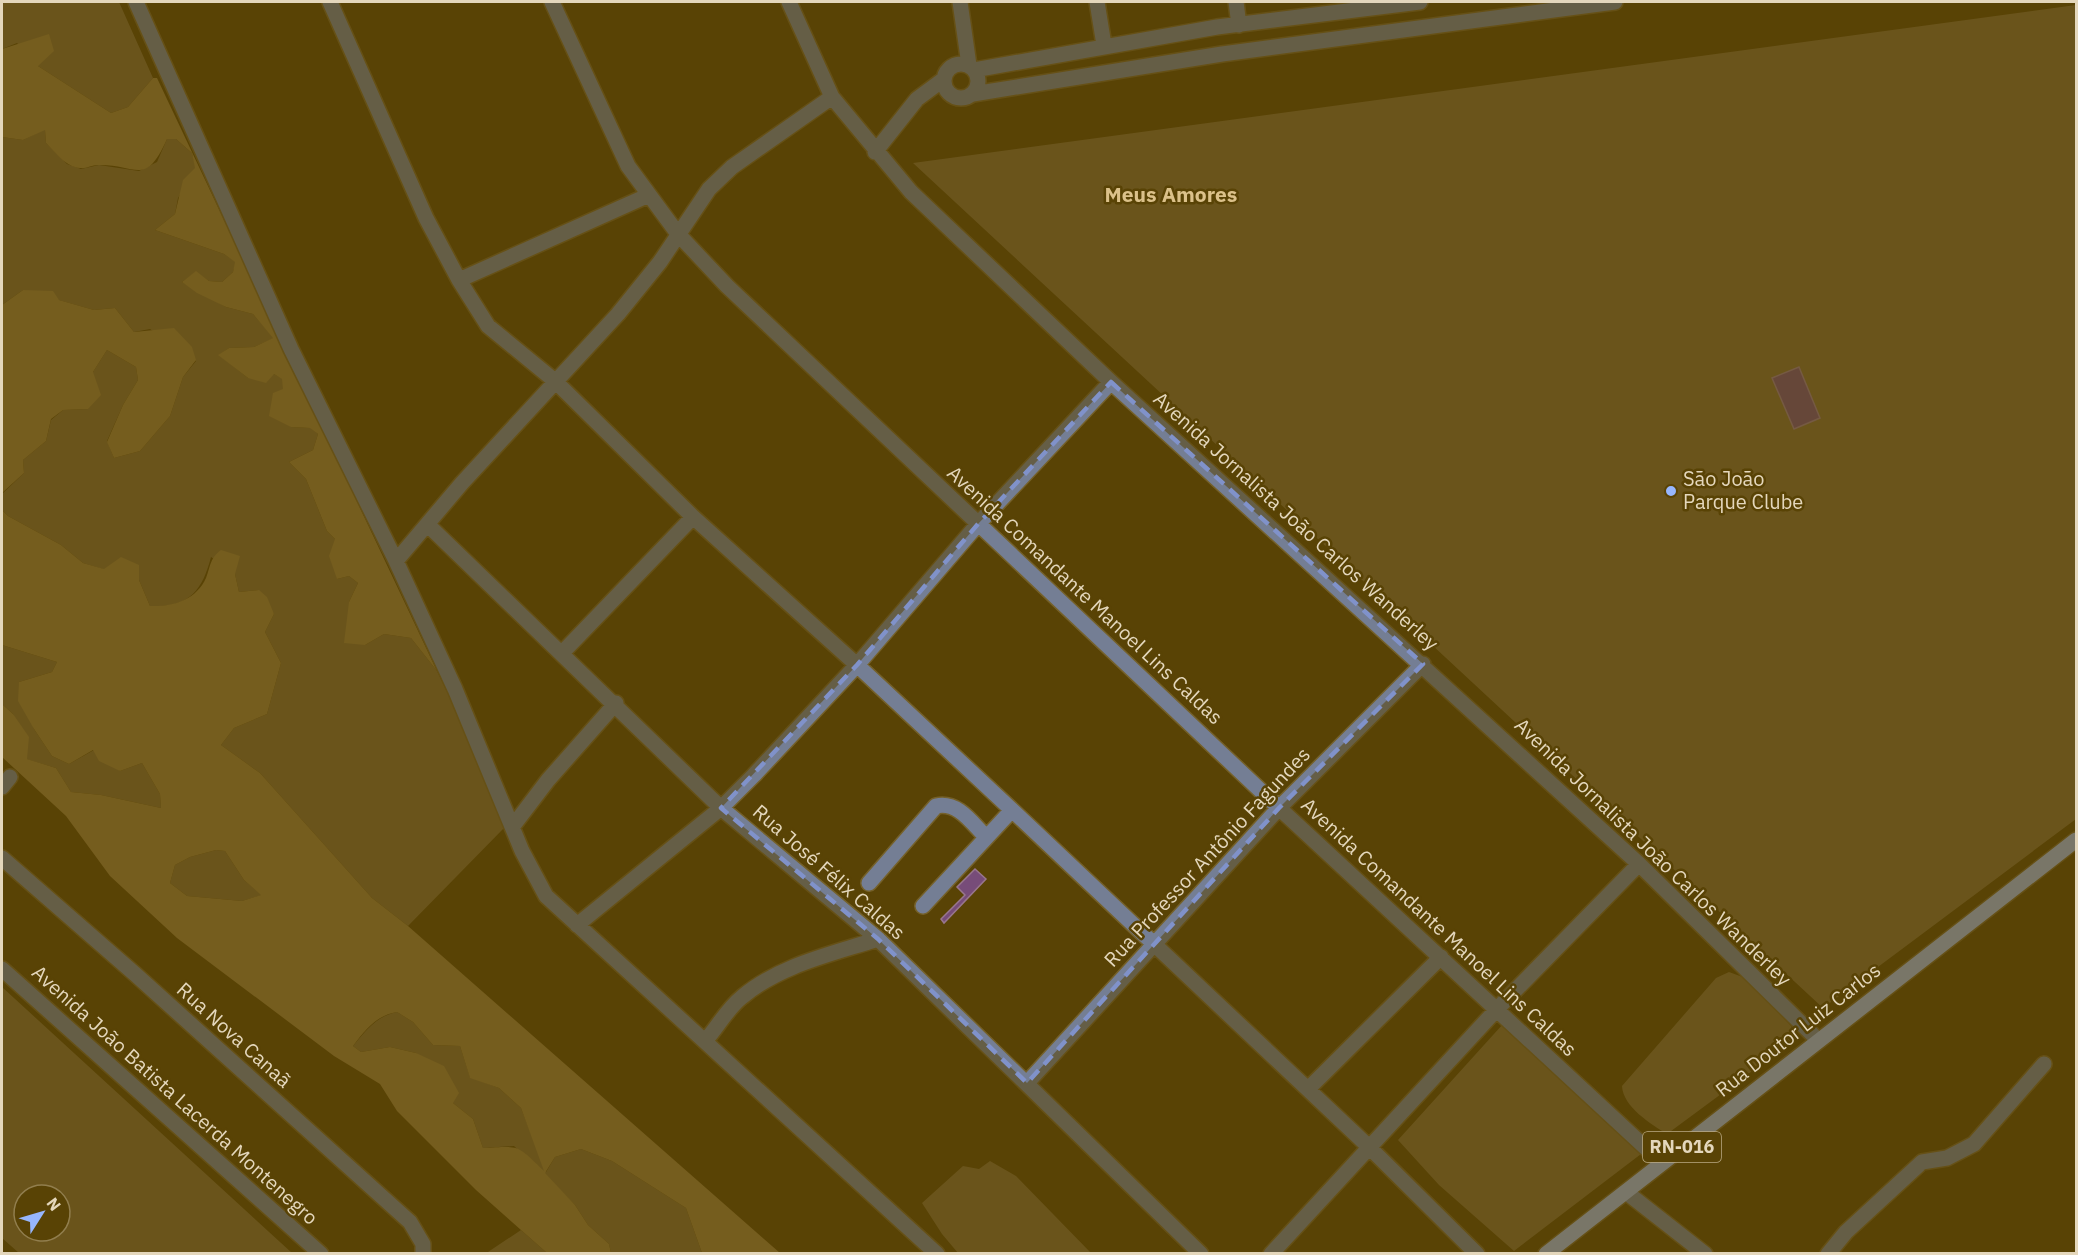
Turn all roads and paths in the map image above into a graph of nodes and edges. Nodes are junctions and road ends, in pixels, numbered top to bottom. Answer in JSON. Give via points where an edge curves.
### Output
{"nodes":[{"id":1,"x":136,"y":2,"type":"edge"},
{"id":2,"x":330,"y":2,"type":"edge"},
{"id":3,"x":552,"y":2,"type":"edge"},
{"id":4,"x":789,"y":2,"type":"edge"},
{"id":5,"x":960,"y":2,"type":"edge"},
{"id":6,"x":1097,"y":2,"type":"edge"},
{"id":7,"x":1236,"y":2,"type":"edge"},
{"id":8,"x":1420,"y":2,"type":"edge"},
{"id":9,"x":1494,"y":2,"type":"edge"},
{"id":10,"x":1615,"y":2,"type":"edge"},
{"id":11,"x":1376,"y":5,"type":"edge"},
{"id":12,"x":1529,"y":8,"type":"edge"},
{"id":13,"x":1497,"y":17,"type":"junction"},
{"id":14,"x":1262,"y":22,"type":"junction"},
{"id":15,"x":1239,"y":26,"type":"junction"},
{"id":16,"x":1217,"y":27,"type":"junction"},
{"id":17,"x":1104,"y":45,"type":"junction"},
{"id":18,"x":1262,"y":50,"type":"junction"},
{"id":19,"x":1222,"y":54,"type":"junction"},
{"id":20,"x":971,"y":68,"type":"junction"},
{"id":21,"x":944,"y":79,"type":"junction"},
{"id":22,"x":972,"y":94,"type":"junction"},
{"id":23,"x":832,"y":97,"type":"junction"},
{"id":24,"x":875,"y":152,"type":"junction"},
{"id":25,"x":649,"y":195,"type":"junction"},
{"id":26,"x":678,"y":234,"type":"junction"},
{"id":27,"x":459,"y":280,"type":"junction"},
{"id":28,"x":555,"y":381,"type":"junction"},
{"id":29,"x":1111,"y":382,"type":"junction"},
{"id":30,"x":693,"y":518,"type":"junction"},
{"id":31,"x":978,"y":524,"type":"junction"},
{"id":32,"x":428,"y":525,"type":"junction"},
{"id":33,"x":396,"y":561,"type":"junction"},
{"id":34,"x":562,"y":653,"type":"junction"},
{"id":35,"x":1423,"y":664,"type":"junction"},
{"id":36,"x":857,"y":665,"type":"junction"},
{"id":37,"x":616,"y":704,"type":"junction"},
{"id":38,"x":722,"y":808,"type":"junction"},
{"id":39,"x":1279,"y":808,"type":"junction"},
{"id":40,"x":1012,"y":810,"type":"junction"},
{"id":41,"x":513,"y":826,"type":"junction"},
{"id":42,"x":986,"y":837,"type":"junction"},
{"id":43,"x":2076,"y":840,"type":"edge"},
{"id":44,"x":2,"y":858,"type":"edge"},
{"id":45,"x":1640,"y":864,"type":"junction"},
{"id":46,"x":868,"y":883,"type":"dead end"},
{"id":47,"x":923,"y":906,"type":"dead end"},
{"id":48,"x":577,"y":925,"type":"junction"},
{"id":49,"x":878,"y":939,"type":"junction"},
{"id":50,"x":1153,"y":943,"type":"junction"},
{"id":51,"x":1441,"y":957,"type":"junction"},
{"id":52,"x":2,"y":969,"type":"edge"},
{"id":53,"x":1497,"y":1009,"type":"junction"},
{"id":54,"x":706,"y":1040,"type":"junction"},
{"id":55,"x":1818,"y":1040,"type":"junction"},
{"id":56,"x":2044,"y":1064,"type":"dead end"},
{"id":57,"x":1027,"y":1083,"type":"junction"},
{"id":58,"x":1308,"y":1089,"type":"junction"},
{"id":59,"x":1368,"y":1146,"type":"junction"},
{"id":60,"x":1662,"y":1163,"type":"junction"},
{"id":61,"x":1626,"y":1192,"type":"junction"},
{"id":62,"x":321,"y":1254,"type":"edge"},
{"id":63,"x":423,"y":1254,"type":"edge"},
{"id":64,"x":937,"y":1254,"type":"edge"},
{"id":65,"x":1201,"y":1254,"type":"edge"},
{"id":66,"x":1271,"y":1254,"type":"edge"},
{"id":67,"x":1477,"y":1254,"type":"edge"},
{"id":68,"x":1546,"y":1254,"type":"edge"},
{"id":69,"x":1705,"y":1254,"type":"edge"},
{"id":70,"x":1828,"y":1254,"type":"edge"}],
"edges":[{"from":1,"to":33,"type":"street","via":[[291,349]]},
{"from":2,"to":27,"type":"street","via":[[426,218]]},
{"from":3,"to":25,"type":"street","name":"Avenida Comandante Manoel Lins Caldas","via":[[628,166]]},
{"from":4,"to":23,"type":"street","name":"Avenida Jornalista João Carlos Wanderley"},
{"from":5,"to":20,"type":"street"},
{"from":6,"to":17,"type":"street"},
{"from":7,"to":15,"type":"street"},
{"from":8,"to":11,"type":"street"},
{"from":9,"to":13,"type":"street"},
{"from":10,"to":12,"type":"street"},
{"from":11,"to":14,"type":"street"},
{"from":12,"to":13,"type":"street"},
{"from":13,"to":18,"type":"street"},
{"from":14,"to":15,"type":"street"},
{"from":14,"to":18,"type":"street"},
{"from":15,"to":16,"type":"street"},
{"from":16,"to":17,"type":"street"},
{"from":16,"to":19,"type":"street"},
{"from":17,"to":20,"type":"street"},
{"from":18,"to":19,"type":"street"},
{"from":19,"to":22,"type":"street"},
{"from":20,"to":21,"type":"street","via":[[956,64]]},
{"from":20,"to":22,"type":"street","via":[[978,82]]},
{"from":21,"to":22,"type":"street","via":[[944,86],[953,96]]},
{"from":21,"to":24,"type":"street","via":[[917,99]]},
{"from":23,"to":24,"type":"street","name":"Avenida Jornalista João Carlos Wanderley"},
{"from":23,"to":26,"type":"street","via":[[732,167],[709,189]]},
{"from":24,"to":29,"type":"street","name":"Avenida Jornalista João Carlos Wanderley","via":[[911,192]]},
{"from":25,"to":26,"type":"street","name":"Avenida Comandante Manoel Lins Caldas"},
{"from":25,"to":27,"type":"street"},
{"from":26,"to":28,"type":"street","via":[[625,306]]},
{"from":26,"to":31,"type":"street","name":"Avenida Comandante Manoel Lins Caldas","via":[[727,286]]},
{"from":27,"to":28,"type":"street","via":[[488,326]]},
{"from":28,"to":30,"type":"street"},
{"from":28,"to":32,"type":"street"},
{"from":29,"to":31,"type":"street"},
{"from":29,"to":35,"type":"street","name":"Avenida Jornalista João Carlos Wanderley"},
{"from":30,"to":34,"type":"street"},
{"from":30,"to":36,"type":"street"},
{"from":31,"to":36,"type":"street"},
{"from":31,"to":39,"type":"street","name":"Avenida Comandante Manoel Lins Caldas"},
{"from":32,"to":33,"type":"street"},
{"from":32,"to":34,"type":"street","name":"Rua José Félix Caldas"},
{"from":33,"to":41,"type":"street"},
{"from":34,"to":37,"type":"street","name":"Rua José Félix Caldas"},
{"from":35,"to":39,"type":"street","name":"Rua Professor Antônio Fagundes"},
{"from":35,"to":45,"type":"street","name":"Avenida Jornalista João Carlos Wanderley"},
{"from":36,"to":38,"type":"street"},
{"from":36,"to":40,"type":"street"},
{"from":37,"to":38,"type":"street","name":"Rua José Félix Caldas"},
{"from":37,"to":41,"type":"street"},
{"from":38,"to":48,"type":"street"},
{"from":38,"to":49,"type":"street","name":"Rua José Félix Caldas"},
{"from":39,"to":50,"type":"street","name":"Rua Professor Antônio Fagundes"},
{"from":39,"to":51,"type":"street","name":"Avenida Comandante Manoel Lins Caldas"},
{"from":40,"to":42,"type":"street"},
{"from":40,"to":50,"type":"street"},
{"from":41,"to":48,"type":"street","via":[[546,896]]},
{"from":42,"to":46,"type":"street","via":[[956,807],[936,806]]},
{"from":42,"to":47,"type":"street"},
{"from":43,"to":55,"type":"main road","name":"Rua Doutor Luiz Carlos","number":"RN-016"},
{"from":44,"to":63,"type":"street","name":"Rua Nova Canaã","via":[[410,1222],[423,1244]]},
{"from":45,"to":53,"type":"street"},
{"from":45,"to":55,"type":"street","name":"Avenida Jornalista João Carlos Wanderley"},
{"from":48,"to":54,"type":"street"},
{"from":49,"to":54,"type":"street","via":[[801,963],[759,985],[726,1012]]},
{"from":49,"to":57,"type":"street","name":"Rua José Félix Caldas"},
{"from":50,"to":57,"type":"street","name":"Rua Professor Antônio Fagundes"},
{"from":50,"to":58,"type":"street"},
{"from":51,"to":53,"type":"street","name":"Avenida Comandante Manoel Lins Caldas"},
{"from":51,"to":58,"type":"street"},
{"from":52,"to":62,"type":"street","name":"Avenida João Batista Lacerda Montenegro"},
{"from":53,"to":59,"type":"street"},
{"from":53,"to":60,"type":"street","name":"Avenida Comandante Manoel Lins Caldas"},
{"from":54,"to":64,"type":"street"},
{"from":55,"to":60,"type":"main road","name":"Rua Doutor Luiz Carlos","number":"RN-016"},
{"from":56,"to":70,"type":"street","via":[[1974,1144],[1947,1158],[1922,1162],[1846,1232]]},
{"from":57,"to":65,"type":"street","name":"Rua José Félix Caldas"},
{"from":58,"to":59,"type":"street"},
{"from":59,"to":66,"type":"street"},
{"from":59,"to":67,"type":"street"},
{"from":60,"to":61,"type":"main road","name":"Rua Doutor Luiz Carlos","number":"RN-016"},
{"from":61,"to":68,"type":"main road","name":"Rua Doutor Luiz Carlos","number":"RN-016"},
{"from":61,"to":69,"type":"street"}]}
